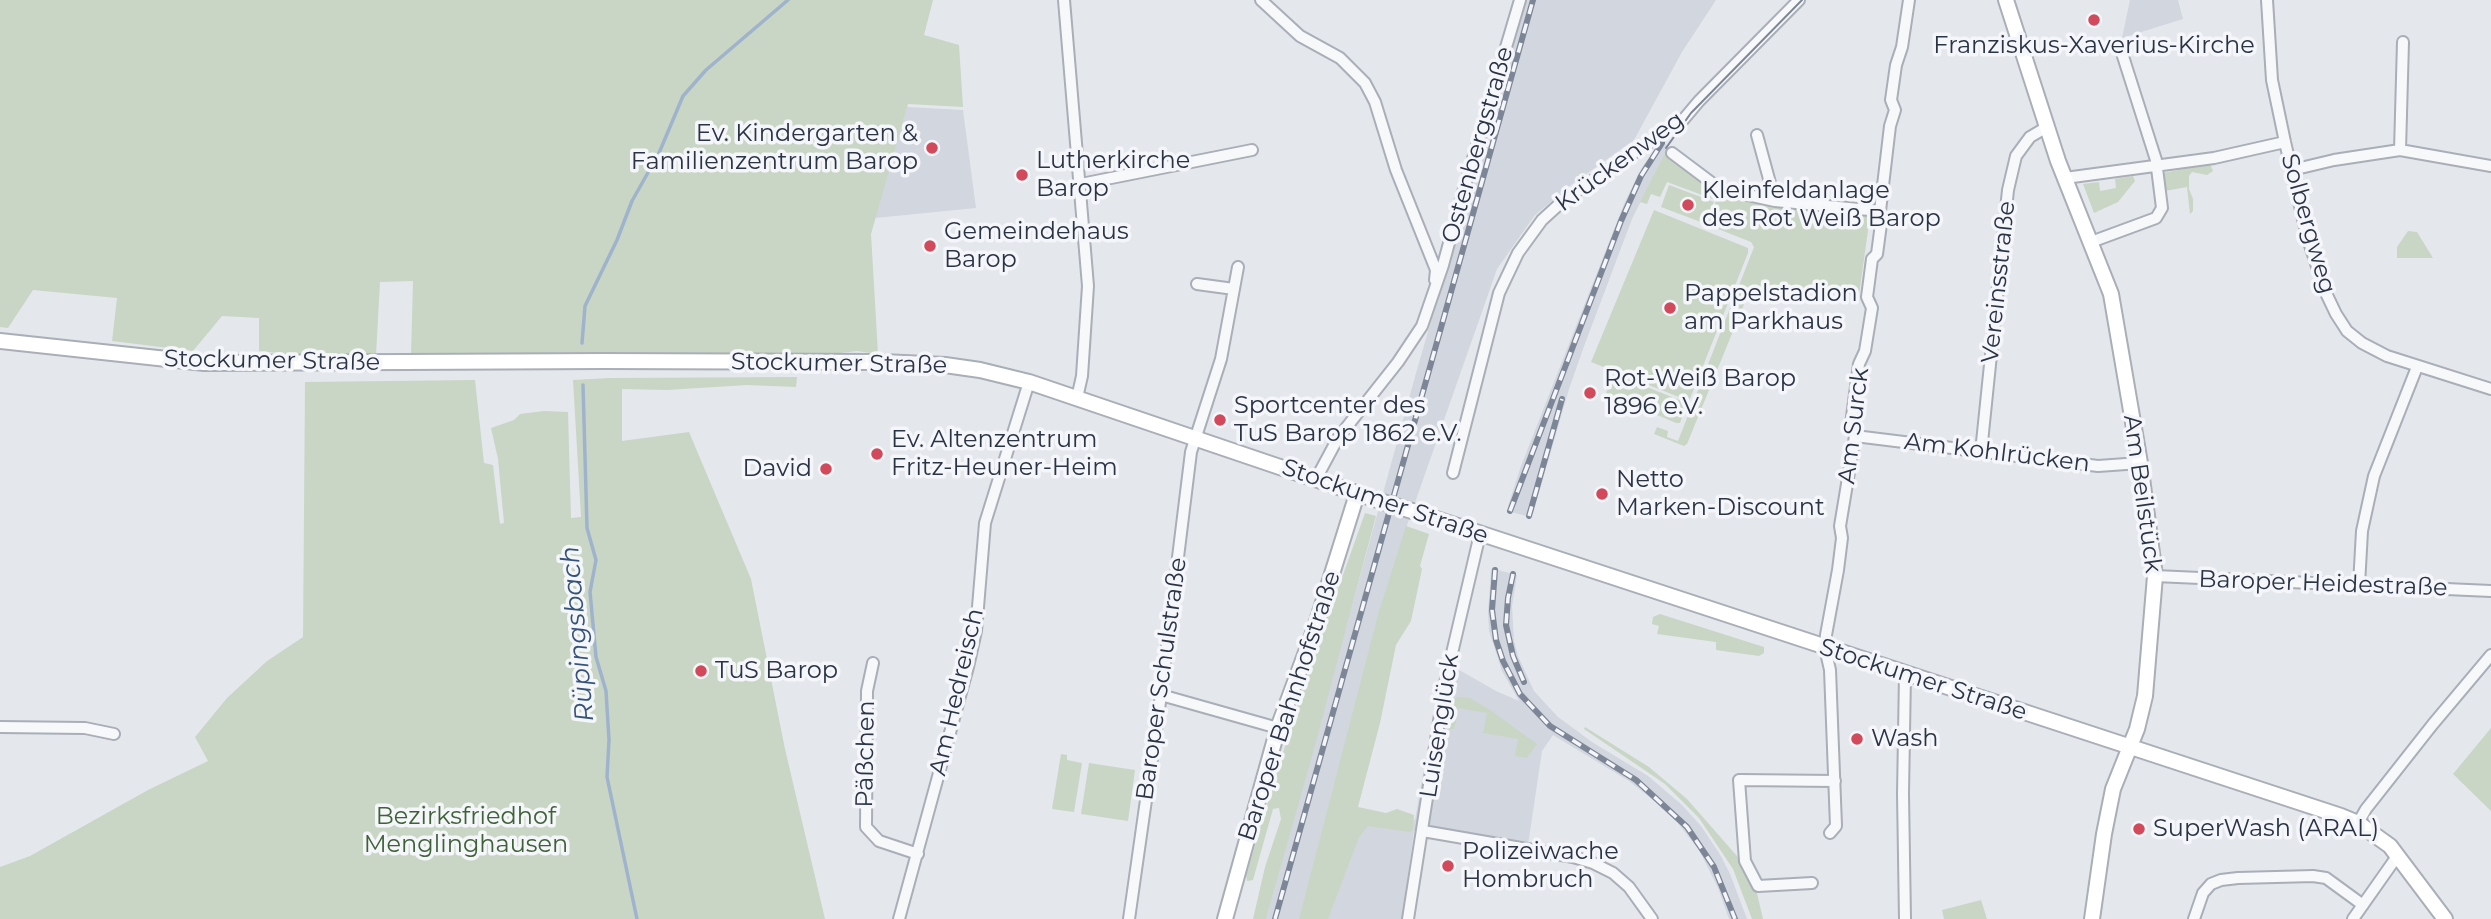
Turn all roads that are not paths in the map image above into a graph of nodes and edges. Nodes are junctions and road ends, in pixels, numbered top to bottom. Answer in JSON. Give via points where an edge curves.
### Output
{"nodes":[{"id":1,"x":1064,"y":0,"type":"edge"},
{"id":2,"x":1261,"y":0,"type":"edge"},
{"id":3,"x":1520,"y":0,"type":"edge"},
{"id":4,"x":1799,"y":0,"type":"edge"},
{"id":5,"x":1909,"y":0,"type":"edge"},
{"id":6,"x":2006,"y":0,"type":"edge"},
{"id":7,"x":2267,"y":0,"type":"edge"},
{"id":8,"x":2403,"y":42,"type":"dead end"},
{"id":9,"x":2121,"y":50,"type":"dead end"},
{"id":10,"x":2047,"y":127,"type":"junction"},
{"id":11,"x":1756,"y":135,"type":"dead end"},
{"id":12,"x":2285,"y":142,"type":"junction"},
{"id":13,"x":1252,"y":150,"type":"dead end"},
{"id":14,"x":2400,"y":150,"type":"junction"},
{"id":15,"x":1672,"y":153,"type":"dead end"},
{"id":16,"x":2491,"y":166,"type":"edge"},
{"id":17,"x":2157,"y":167,"type":"junction"},
{"id":18,"x":2292,"y":170,"type":"junction"},
{"id":19,"x":2065,"y":178,"type":"junction"},
{"id":20,"x":1081,"y":184,"type":"junction"},
{"id":21,"x":1775,"y":201,"type":"junction"},
{"id":22,"x":1880,"y":211,"type":"junction"},
{"id":23,"x":2091,"y":243,"type":"junction"},
{"id":24,"x":1238,"y":267,"type":"dead end"},
{"id":25,"x":1196,"y":284,"type":"dead end"},
{"id":26,"x":1234,"y":289,"type":"junction"},
{"id":27,"x":1434,"y":290,"type":"junction"},
{"id":28,"x":0,"y":341,"type":"edge"},
{"id":29,"x":2417,"y":367,"type":"junction"},
{"id":30,"x":1029,"y":382,"type":"junction"},
{"id":31,"x":2491,"y":389,"type":"edge"},
{"id":32,"x":1077,"y":398,"type":"junction"},
{"id":33,"x":1855,"y":436,"type":"junction"},
{"id":34,"x":1194,"y":438,"type":"junction"},
{"id":35,"x":1980,"y":452,"type":"junction"},
{"id":36,"x":2140,"y":463,"type":"junction"},
{"id":37,"x":1452,"y":473,"type":"dead end"},
{"id":38,"x":1316,"y":479,"type":"junction"},
{"id":39,"x":1357,"y":494,"type":"junction"},
{"id":40,"x":1480,"y":534,"type":"junction"},
{"id":41,"x":2155,"y":576,"type":"junction"},
{"id":42,"x":2359,"y":585,"type":"junction"},
{"id":43,"x":2491,"y":591,"type":"edge"},
{"id":44,"x":1825,"y":648,"type":"junction"},
{"id":45,"x":2491,"y":655,"type":"edge"},
{"id":46,"x":873,"y":663,"type":"dead end"},
{"id":47,"x":1905,"y":674,"type":"junction"},
{"id":48,"x":1161,"y":695,"type":"junction"},
{"id":49,"x":0,"y":727,"type":"edge"},
{"id":50,"x":1278,"y":728,"type":"junction"},
{"id":51,"x":114,"y":734,"type":"dead end"},
{"id":52,"x":2129,"y":747,"type":"junction"},
{"id":53,"x":1835,"y":781,"type":"junction"},
{"id":54,"x":2358,"y":823,"type":"junction"},
{"id":55,"x":1423,"y":831,"type":"junction"},
{"id":56,"x":1830,"y":833,"type":"dead end"},
{"id":57,"x":918,"y":854,"type":"junction"},
{"id":58,"x":2398,"y":855,"type":"junction"},
{"id":59,"x":1812,"y":883,"type":"dead end"},
{"id":60,"x":2363,"y":905,"type":"junction"},
{"id":61,"x":899,"y":919,"type":"edge"},
{"id":62,"x":1129,"y":919,"type":"edge"},
{"id":63,"x":1225,"y":919,"type":"edge"},
{"id":64,"x":1408,"y":919,"type":"edge"},
{"id":65,"x":1652,"y":919,"type":"edge"},
{"id":66,"x":1905,"y":919,"type":"edge"},
{"id":67,"x":2092,"y":919,"type":"edge"},
{"id":68,"x":2194,"y":919,"type":"edge"},
{"id":69,"x":2353,"y":919,"type":"edge"},
{"id":70,"x":2445,"y":919,"type":"edge"}],
"edges":[{"from":1,"to":20,"type":"street"},
{"from":2,"to":27,"type":"street","name":"Ostenbergstraße","via":[[1300,36],[1340,58],[1365,83],[1436,270]]},
{"from":3,"to":27,"type":"street","name":"Ostenbergstraße"},
{"from":4,"to":37,"type":"street","name":"Krückenweg","via":[[1683,120],[1565,199],[1542,220],[1518,253],[1499,293]]},
{"from":5,"to":22,"type":"street","name":"Am Surck","via":[[1894,77],[1891,100],[1895,110]]},
{"from":6,"to":10,"type":"main road","name":"Am Beilstück"},
{"from":7,"to":12,"type":"street","name":"Solbergweg","via":[[2272,80]]},
{"from":8,"to":14,"type":"street"},
{"from":9,"to":17,"type":"street"},
{"from":10,"to":19,"type":"main road","name":"Am Beilstück"},
{"from":10,"to":35,"type":"street","name":"Vereinsstraße","via":[[2030,137],[2016,156],[2008,190]]},
{"from":11,"to":21,"type":"street"},
{"from":12,"to":17,"type":"street"},
{"from":12,"to":18,"type":"street","name":"Solbergweg"},
{"from":13,"to":20,"type":"street"},
{"from":14,"to":16,"type":"street"},
{"from":14,"to":18,"type":"street"},
{"from":15,"to":21,"type":"street","via":[[1720,189]]},
{"from":17,"to":19,"type":"street"},
{"from":17,"to":23,"type":"street","via":[[2162,208],[2156,218]]},
{"from":18,"to":29,"type":"street","name":"Solbergweg","via":[[2307,236],[2336,314],[2362,343]]},
{"from":19,"to":23,"type":"main road","name":"Am Beilstück"},
{"from":20,"to":32,"type":"street","via":[[1088,286]]},
{"from":21,"to":22,"type":"street"},
{"from":22,"to":33,"type":"street","name":"Am Surck","via":[[1867,297],[1872,308],[1851,424]]},
{"from":23,"to":36,"type":"main road","name":"Am Beilstück","via":[[2111,294]]},
{"from":24,"to":26,"type":"street","name":"Baroper Schulstraße"},
{"from":25,"to":26,"type":"street"},
{"from":26,"to":34,"type":"street","name":"Baroper Schulstraße","via":[[1221,359]]},
{"from":27,"to":38,"type":"street","name":"Ostenbergstraße","via":[[1422,326],[1338,438]]},
{"from":28,"to":30,"type":"main road","name":"Stockumer Straße","via":[[204,363],[905,362],[969,368]]},
{"from":29,"to":31,"type":"street","name":"Solbergweg"},
{"from":29,"to":42,"type":"street","via":[[2374,476],[2362,531]]},
{"from":30,"to":32,"type":"main road","name":"Stockumer Straße"},
{"from":30,"to":57,"type":"street","name":"Am Hedreisch","via":[[985,523],[976,631]]},
{"from":32,"to":34,"type":"main road","name":"Stockumer Straße"},
{"from":33,"to":35,"type":"street","name":"Am Kohlrücken"},
{"from":33,"to":44,"type":"street","name":"Am Surck"},
{"from":34,"to":38,"type":"main road","name":"Stockumer Straße"},
{"from":34,"to":48,"type":"street","name":"Baroper Schulstraße"},
{"from":35,"to":36,"type":"street","name":"Am Kohlrücken","via":[[2098,466]]},
{"from":36,"to":41,"type":"main road","name":"Am Beilstück"},
{"from":38,"to":39,"type":"main road","name":"Stockumer Straße"},
{"from":39,"to":40,"type":"main road","name":"Stockumer Straße","bridge":true},
{"from":39,"to":50,"type":"main road","name":"Baroper Bahnhofstraße"},
{"from":40,"to":44,"type":"main road","name":"Stockumer Straße"},
{"from":40,"to":55,"type":"street","name":"Luisenglück","via":[[1449,662]]},
{"from":41,"to":42,"type":"street","name":"Baroper Heidestraße"},
{"from":41,"to":52,"type":"main road","name":"Am Beilstück","via":[[2145,696]]},
{"from":42,"to":43,"type":"street","name":"Baroper Heidestraße"},
{"from":44,"to":47,"type":"main road","name":"Stockumer Straße"},
{"from":44,"to":53,"type":"street","name":"Am Surck"},
{"from":45,"to":54,"type":"street"},
{"from":46,"to":57,"type":"street","name":"Päßchen","via":[[867,691],[866,827],[880,841]]},
{"from":47,"to":52,"type":"main road","name":"Stockumer Straße"},
{"from":47,"to":66,"type":"street"},
{"from":48,"to":50,"type":"street"},
{"from":48,"to":62,"type":"street","name":"Baroper Schulstraße"},
{"from":49,"to":51,"type":"street","via":[[85,728]]},
{"from":50,"to":63,"type":"main road","name":"Baroper Bahnhofstraße"},
{"from":52,"to":54,"type":"main road","name":"Stockumer Straße"},
{"from":52,"to":67,"type":"main road","name":"Am Beilstück","via":[[2106,817]]},
{"from":53,"to":56,"type":"street","name":"Am Surck","via":[[1836,826]]},
{"from":53,"to":59,"type":"street","via":[[1740,780],[1745,860],[1758,886]]},
{"from":54,"to":58,"type":"main road","name":"Stockumer Straße"},
{"from":55,"to":64,"type":"street","name":"Luisenglück"},
{"from":55,"to":65,"type":"street","via":[[1593,863],[1629,887]]},
{"from":57,"to":61,"type":"street","name":"Am Hedreisch"},
{"from":58,"to":60,"type":"street"},
{"from":58,"to":70,"type":"main road","name":"Stockumer Straße"},
{"from":60,"to":68,"type":"street","via":[[2326,878],[2238,878],[2211,884]]},
{"from":60,"to":69,"type":"street"}]}
